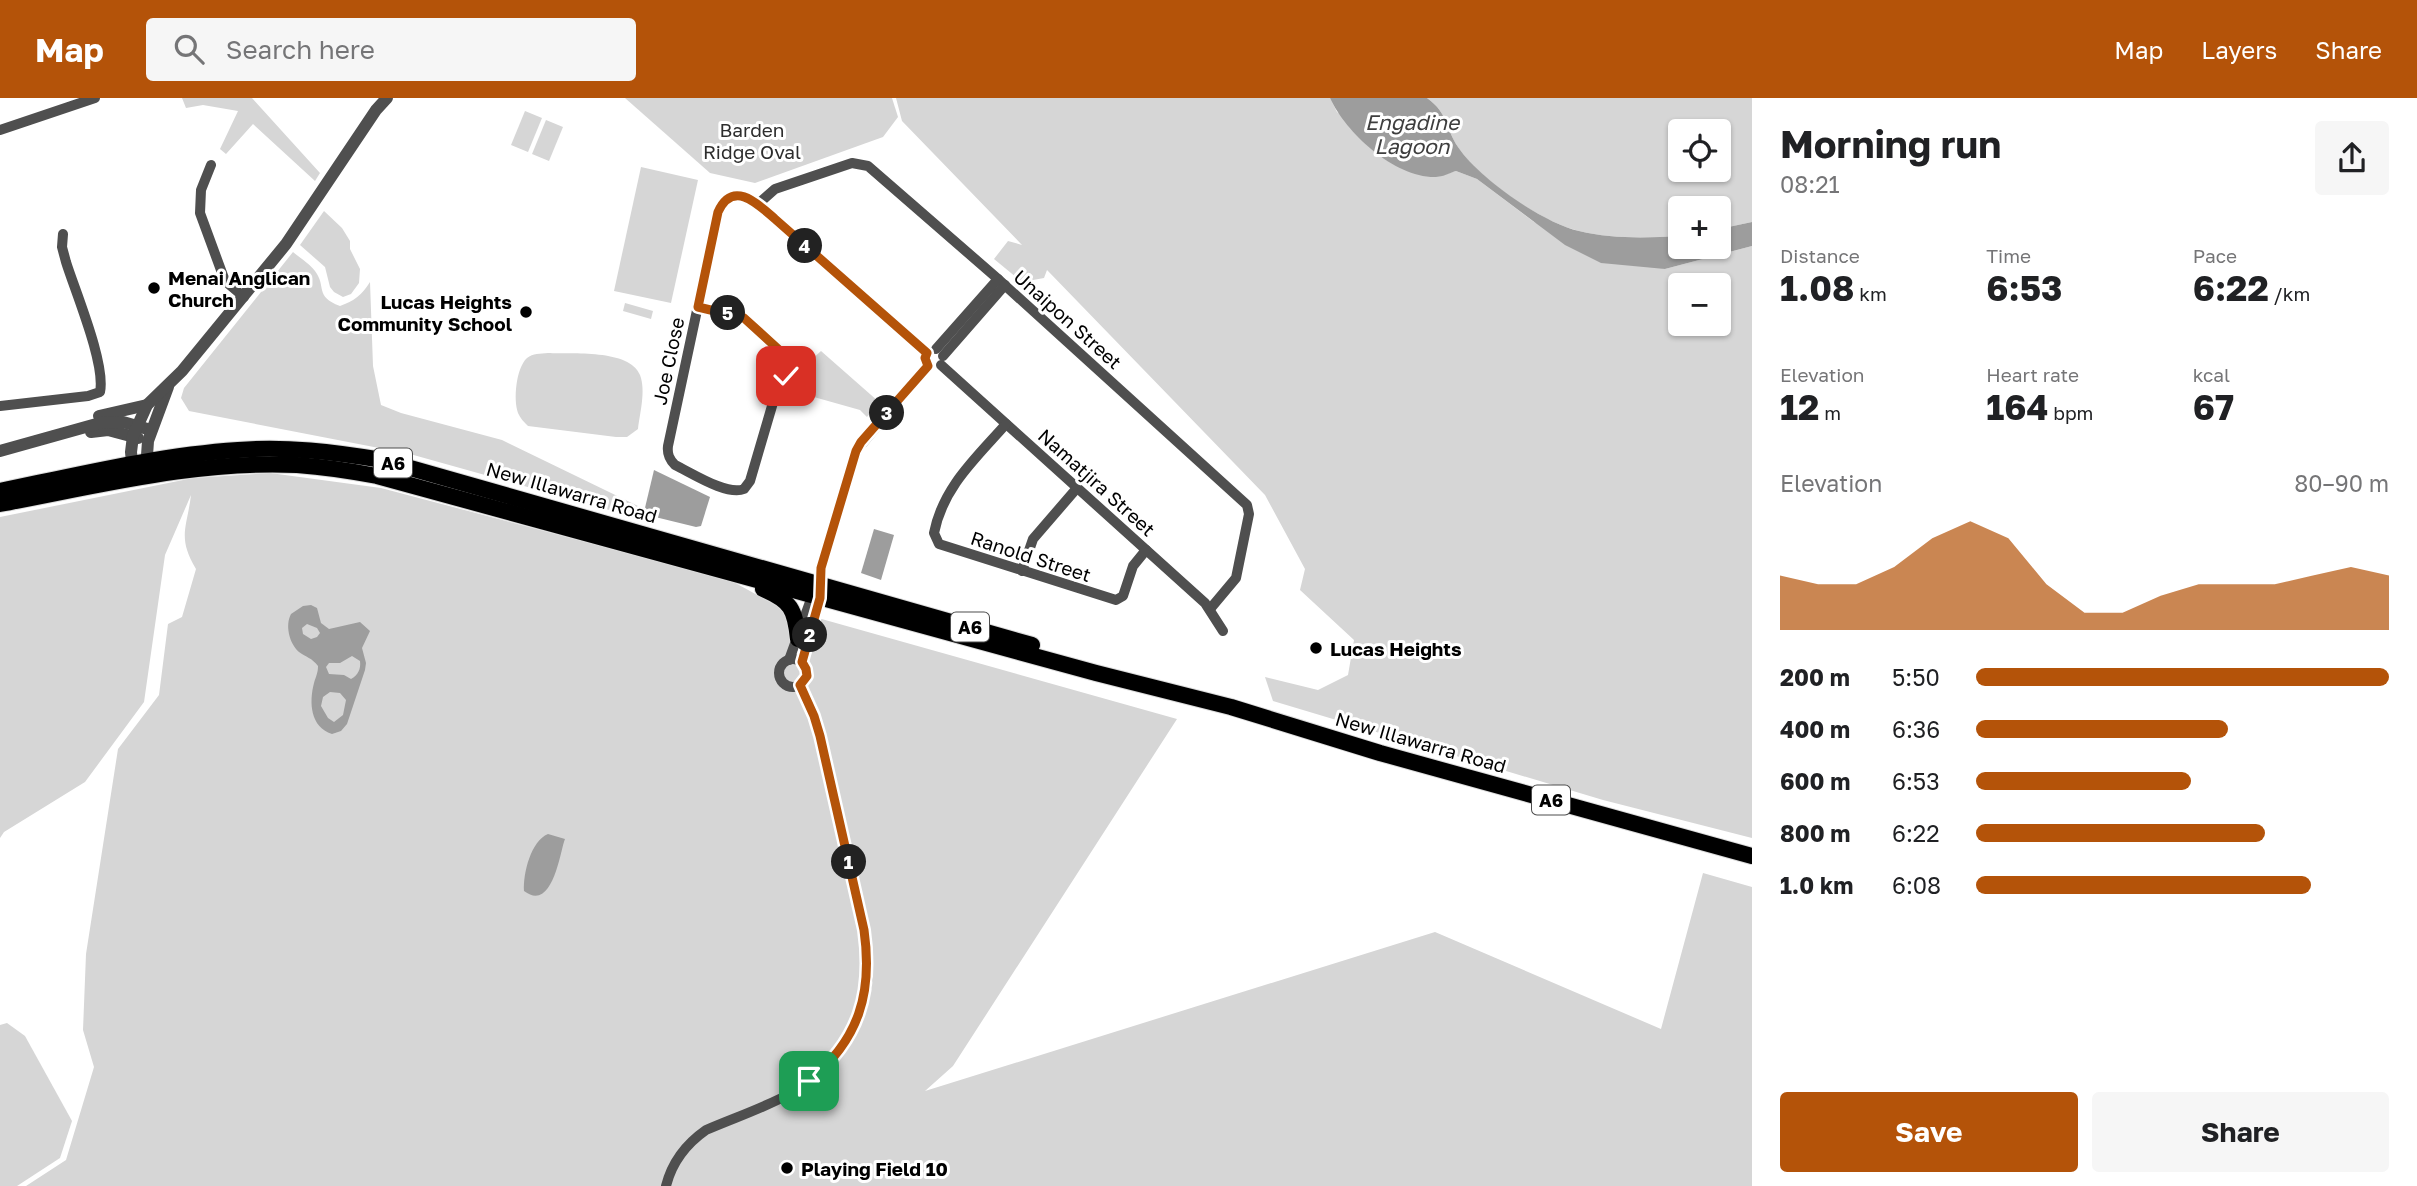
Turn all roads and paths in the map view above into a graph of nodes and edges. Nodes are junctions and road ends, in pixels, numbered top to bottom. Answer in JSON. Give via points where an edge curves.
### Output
{"nodes":[{"id":1,"x":95,"y":98,"type":"edge"},
{"id":2,"x":387,"y":98,"type":"edge"},
{"id":3,"x":0,"y":130,"type":"edge"},
{"id":4,"x":211,"y":165,"type":"dead end"},
{"id":5,"x":735,"y":197,"type":"joint"},
{"id":6,"x":758,"y":204,"type":"junction"},
{"id":7,"x":63,"y":234,"type":"dead end"},
{"id":8,"x":1002,"y":282,"type":"junction"},
{"id":9,"x":244,"y":297,"type":"junction"},
{"id":10,"x":698,"y":307,"type":"junction"},
{"id":11,"x":937,"y":356,"type":"junction"},
{"id":12,"x":168,"y":387,"type":"junction"},
{"id":13,"x":147,"y":405,"type":"junction"},
{"id":14,"x":0,"y":406,"type":"edge"},
{"id":15,"x":1006,"y":424,"type":"junction"},
{"id":16,"x":74,"y":429,"type":"junction"},
{"id":17,"x":135,"y":431,"type":"junction"},
{"id":18,"x":149,"y":435,"type":"junction"},
{"id":19,"x":0,"y":451,"type":"edge"},
{"id":20,"x":140,"y":471,"type":"junction"},
{"id":21,"x":1077,"y":488,"type":"junction"},
{"id":22,"x":0,"y":491,"type":"edge"},
{"id":23,"x":0,"y":504,"type":"edge"},
{"id":24,"x":1146,"y":550,"type":"junction"},
{"id":25,"x":1022,"y":571,"type":"junction"},
{"id":26,"x":744,"y":575,"type":"junction"},
{"id":27,"x":816,"y":592,"type":"junction"},
{"id":28,"x":1210,"y":609,"type":"junction"},
{"id":29,"x":1223,"y":631,"type":"dead end"},
{"id":30,"x":797,"y":639,"type":"junction"},
{"id":31,"x":789,"y":660,"type":"junction"},
{"id":32,"x":802,"y":662,"type":"junction"},
{"id":33,"x":800,"y":685,"type":"junction"},
{"id":34,"x":1752,"y":856,"type":"edge"},
{"id":35,"x":666,"y":1186,"type":"edge"}],
"edges":[{"from":1,"to":3,"type":"street"},
{"from":2,"to":9,"type":"street"},
{"from":4,"to":9,"type":"street","via":[[201,190],[200,213],[225,281]]},
{"from":5,"to":6,"type":"street","name":"Namatjira Street"},
{"from":5,"to":10,"type":"street","name":"Joe Close","via":[[718,212]]},
{"from":6,"to":8,"type":"street","name":"Unaipon Street","via":[[775,189],[860,163]]},
{"from":6,"to":11,"type":"street","name":"Namatjira Street"},
{"from":7,"to":14,"type":"street","via":[[62,247],[100,373],[100,392]]},
{"from":8,"to":11,"type":"street"},
{"from":8,"to":28,"type":"street","name":"Unaipon Street","via":[[1247,505],[1236,578]]},
{"from":9,"to":12,"type":"street"},
{"from":10,"to":10,"type":"street","name":"Joe Close","via":[[668,456],[723,488],[744,489],[777,388],[790,363],[744,318]]},
{"from":11,"to":15,"type":"street","name":"Namatjira Street"},
{"from":11,"to":27,"type":"street","via":[[925,358],[928,366],[856,451]]},
{"from":12,"to":13,"type":"street"},
{"from":12,"to":18,"type":"street"},
{"from":13,"to":16,"type":"street","via":[[93,418]]},
{"from":13,"to":17,"type":"street"},
{"from":15,"to":21,"type":"street","name":"Namatjira Street"},
{"from":15,"to":25,"type":"street","name":"Ranold Street","via":[[952,486],[941,508],[935,538],[943,547]]},
{"from":16,"to":17,"type":"street","via":[[112,421]]},
{"from":16,"to":19,"type":"street"},
{"from":17,"to":18,"type":"street"},
{"from":17,"to":20,"type":"street"},
{"from":18,"to":20,"type":"street"},
{"from":20,"to":22,"type":"highway","name":"New Illawarra Road","number":"A6"},
{"from":20,"to":23,"type":"highway","name":"New Illawarra Road","number":"A6"},
{"from":20,"to":26,"type":"highway","name":"New Illawarra Road","number":"A6","via":[[298,465],[377,476]]},
{"from":20,"to":27,"type":"highway","name":"New Illawarra Road","number":"A6","via":[[251,449],[382,460]]},
{"from":21,"to":24,"type":"street","name":"Namatjira Street"},
{"from":21,"to":25,"type":"street","via":[[1032,539]]},
{"from":24,"to":25,"type":"street","name":"Ranold Street","via":[[1133,566],[1125,592],[1111,600]]},
{"from":24,"to":28,"type":"street","name":"Namatjira Street"},
{"from":26,"to":27,"type":"highway","name":"New Illawarra Road","number":"A6"},
{"from":26,"to":30,"type":"highway","via":[[790,606]]},
{"from":27,"to":30,"type":"street"},
{"from":27,"to":32,"type":"street"},
{"from":27,"to":34,"type":"highway","name":"New Illawarra Road","number":"A6","via":[[1023,642],[1119,678]]},
{"from":28,"to":29,"type":"street","name":"Namatjira Street"},
{"from":30,"to":31,"type":"street"},
{"from":31,"to":32,"type":"street"},
{"from":31,"to":33,"type":"street","via":[[780,667],[780,676],[787,685]]},
{"from":32,"to":33,"type":"street","via":[[807,676]]},
{"from":33,"to":35,"type":"street","via":[[820,736],[864,930],[867,988],[851,1031],[825,1068],[795,1091],[706,1130],[671,1168]]}]}
